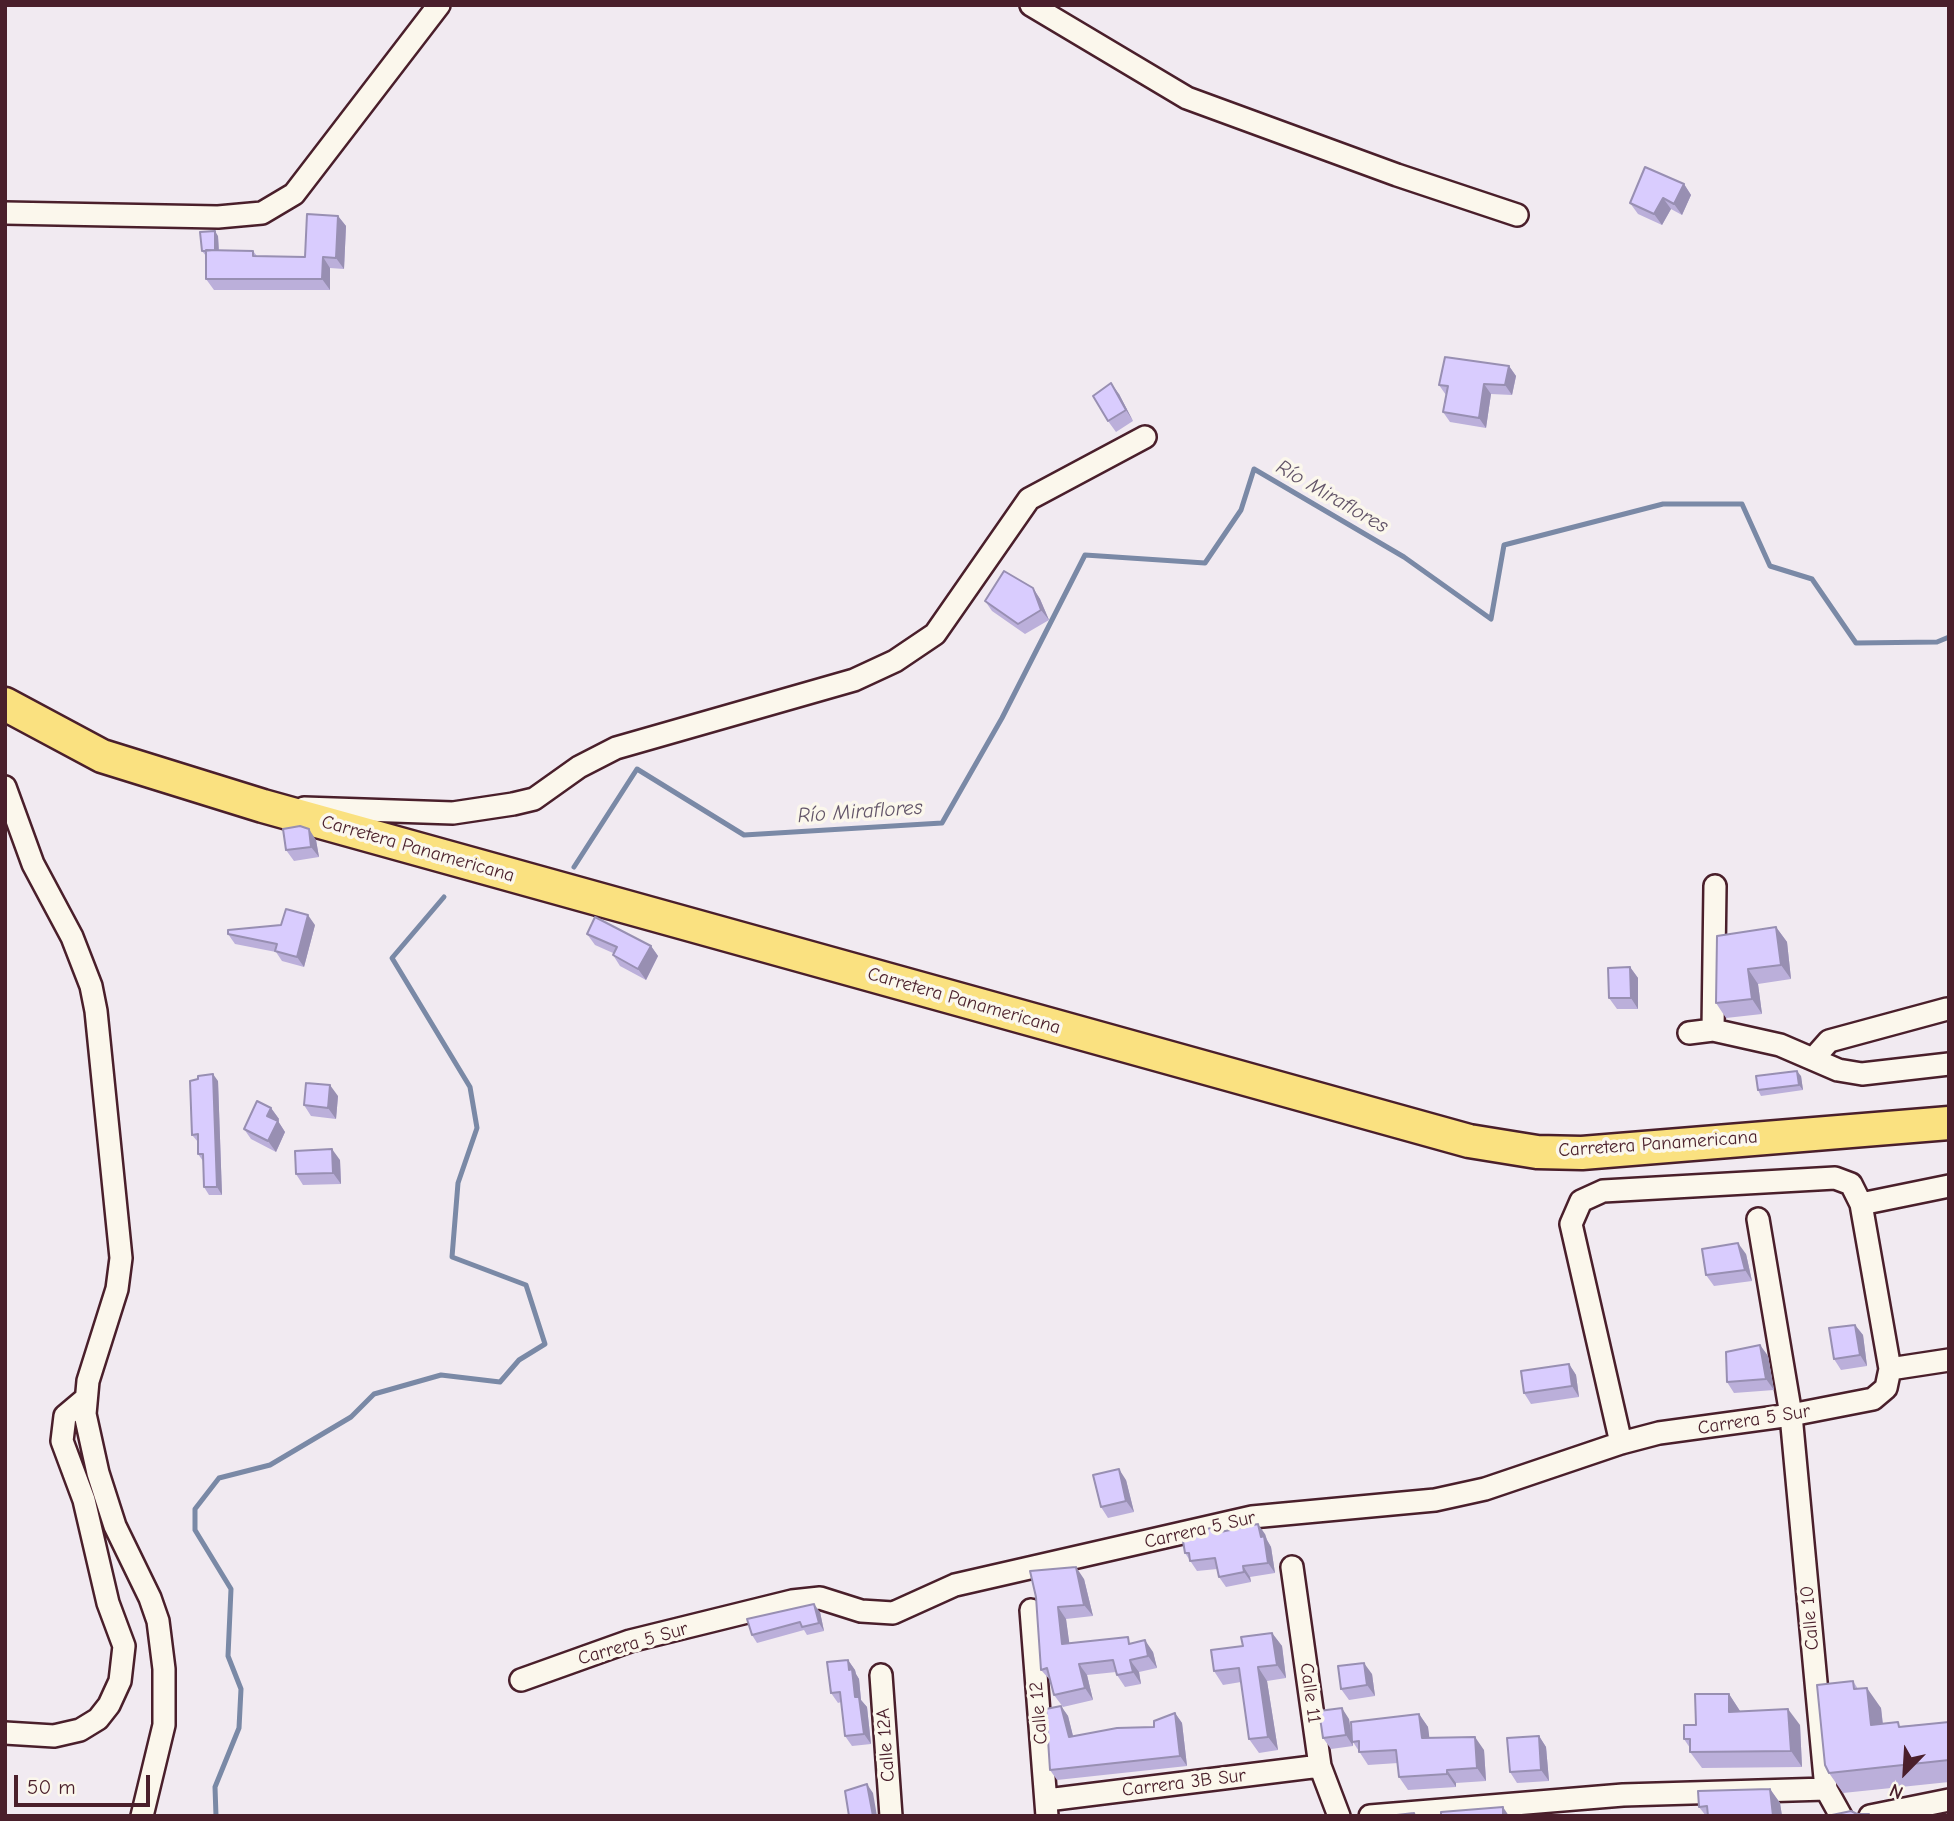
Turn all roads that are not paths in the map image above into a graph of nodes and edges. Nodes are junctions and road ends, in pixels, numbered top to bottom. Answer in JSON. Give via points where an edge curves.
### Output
{"nodes":[{"id":1,"x":439,"y":5,"type":"edge"},
{"id":2,"x":1031,"y":5,"type":"edge"},
{"id":3,"x":5,"y":213,"type":"edge"},
{"id":4,"x":1517,"y":215,"type":"dead end"},
{"id":5,"x":1145,"y":437,"type":"dead end"},
{"id":6,"x":5,"y":704,"type":"edge"},
{"id":7,"x":5,"y":787,"type":"edge"},
{"id":8,"x":263,"y":806,"type":"junction"},
{"id":9,"x":1715,"y":886,"type":"dead end"},
{"id":10,"x":1947,"y":1009,"type":"edge"},
{"id":11,"x":1713,"y":1030,"type":"junction"},
{"id":12,"x":1689,"y":1033,"type":"dead end"},
{"id":13,"x":1813,"y":1059,"type":"junction"},
{"id":14,"x":1949,"y":1064,"type":"edge"},
{"id":15,"x":1949,"y":1122,"type":"edge"},
{"id":16,"x":1949,"y":1186,"type":"edge"},
{"id":17,"x":1861,"y":1204,"type":"junction"},
{"id":18,"x":1758,"y":1219,"type":"dead end"},
{"id":19,"x":1949,"y":1360,"type":"edge"},
{"id":20,"x":1888,"y":1378,"type":"junction"},
{"id":21,"x":84,"y":1400,"type":"junction"},
{"id":22,"x":1791,"y":1415,"type":"junction"},
{"id":23,"x":1621,"y":1443,"type":"junction"},
{"id":24,"x":1292,"y":1567,"type":"dead end"},
{"id":25,"x":1031,"y":1610,"type":"dead end"},
{"id":26,"x":881,"y":1675,"type":"dead end"},
{"id":27,"x":521,"y":1680,"type":"dead end"},
{"id":28,"x":5,"y":1732,"type":"edge"},
{"id":29,"x":1321,"y":1766,"type":"junction"},
{"id":30,"x":1826,"y":1789,"type":"junction"},
{"id":31,"x":1949,"y":1800,"type":"edge"},
{"id":32,"x":1623,"y":1806,"type":"edge"},
{"id":33,"x":1047,"y":1808,"type":"edge"},
{"id":34,"x":142,"y":1816,"type":"edge"},
{"id":35,"x":891,"y":1816,"type":"edge"},
{"id":36,"x":1339,"y":1816,"type":"edge"},
{"id":37,"x":1370,"y":1816,"type":"edge"},
{"id":38,"x":1842,"y":1816,"type":"edge"},
{"id":39,"x":1870,"y":1816,"type":"edge"}],
"edges":[{"from":1,"to":3,"type":"street","via":[[294,194],[262,213],[218,217]]},
{"from":2,"to":4,"type":"street","via":[[1187,98]]},
{"from":5,"to":8,"type":"street","via":[[1029,499],[935,634],[895,661],[853,680],[616,748],[534,799],[513,804],[453,813]]},
{"from":6,"to":8,"type":"highway","name":"Carretera Panamericana","via":[[102,755]]},
{"from":7,"to":21,"type":"street","via":[[33,864],[83,967],[98,1023],[121,1258],[117,1289]]},
{"from":8,"to":15,"type":"highway","name":"Carretera Panamericana","via":[[1469,1141],[1537,1152],[1582,1153]]},
{"from":9,"to":11,"type":"street"},
{"from":10,"to":13,"type":"street","via":[[1829,1041]]},
{"from":11,"to":12,"type":"street"},
{"from":11,"to":13,"type":"street","via":[[1780,1045]]},
{"from":13,"to":14,"type":"street","via":[[1862,1074]]},
{"from":16,"to":17,"type":"street"},
{"from":17,"to":20,"type":"street"},
{"from":17,"to":23,"type":"street","via":[[1851,1184],[1835,1178],[1603,1191],[1581,1201],[1571,1224]]},
{"from":18,"to":22,"type":"street","name":"Calle 10"},
{"from":19,"to":20,"type":"street","name":"Carrera 5 Sur"},
{"from":20,"to":22,"type":"street","name":"Carrera 5 Sur","via":[[1865,1401]]},
{"from":21,"to":28,"type":"street","via":[[65,1416],[62,1441],[84,1500],[108,1604],[124,1646],[120,1681],[98,1719],[80,1730],[54,1736]]},
{"from":21,"to":34,"type":"street","via":[[106,1499],[158,1621],[164,1725]]},
{"from":22,"to":23,"type":"street","name":"Carrera 5 Sur","via":[[1659,1433]]},
{"from":22,"to":30,"type":"street","name":"Calle 10"},
{"from":23,"to":27,"type":"street","name":"Carrera 5 Sur","via":[[1485,1489],[1436,1500],[1252,1517],[955,1584],[893,1613],[861,1611],[820,1598],[792,1601],[631,1641]]},
{"from":24,"to":29,"type":"street","name":"Calle 11"},
{"from":25,"to":33,"type":"street","name":"Calle 12"},
{"from":26,"to":35,"type":"street","name":"Calle 12A"},
{"from":29,"to":33,"type":"street","name":"Carrera 3B Sur"},
{"from":29,"to":36,"type":"street","name":"Calle 11"},
{"from":30,"to":32,"type":"street"},
{"from":30,"to":38,"type":"street","name":"Calle 10"},
{"from":31,"to":39,"type":"street"},
{"from":32,"to":37,"type":"street"}]}
